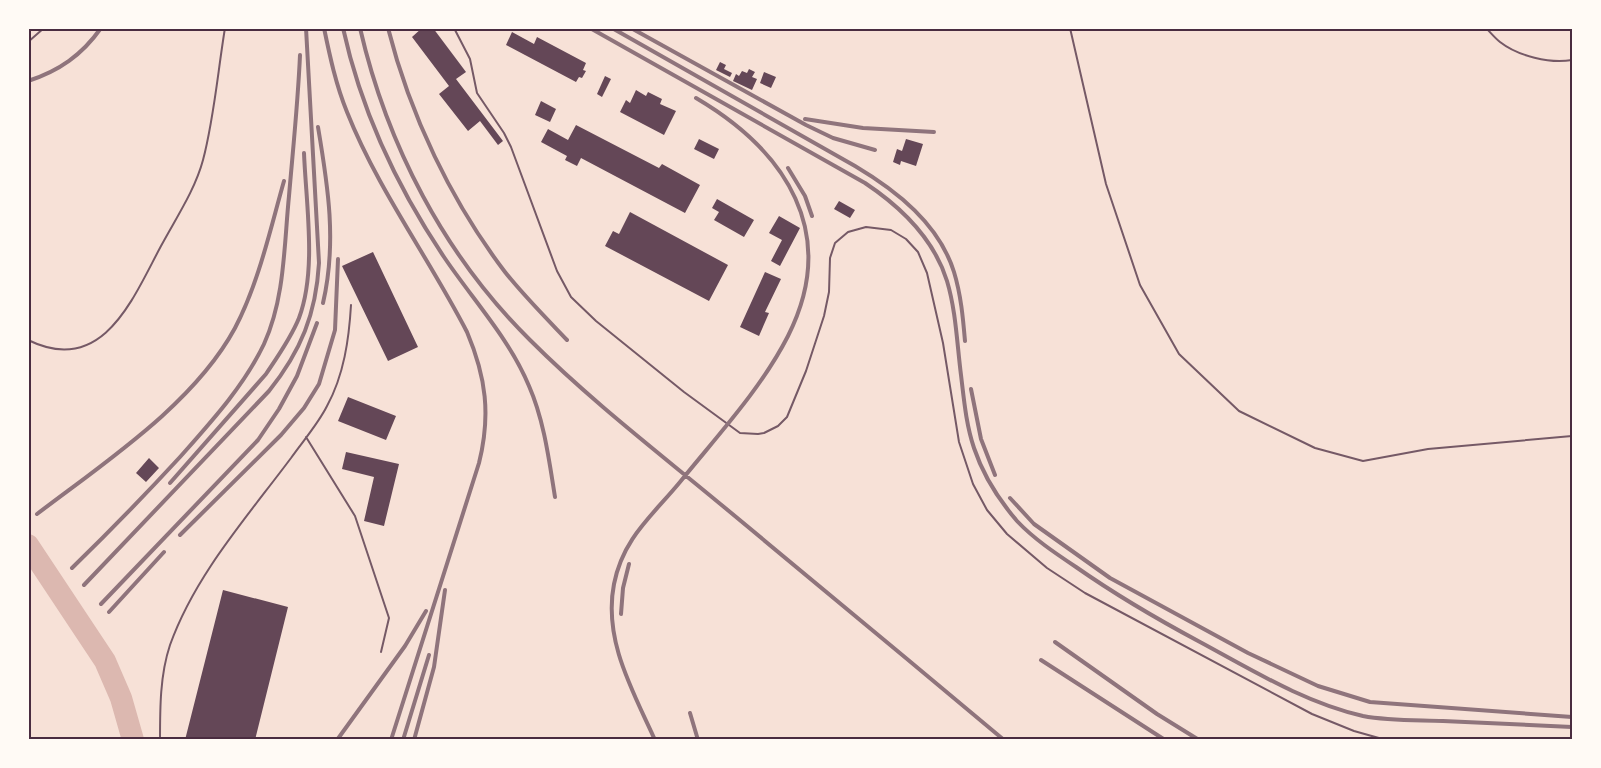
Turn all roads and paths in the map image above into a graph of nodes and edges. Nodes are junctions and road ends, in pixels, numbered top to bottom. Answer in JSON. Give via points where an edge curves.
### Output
{"nodes":[{"id":1,"x":44,"y":28,"type":"edge"},
{"id":2,"x":225,"y":28,"type":"edge"},
{"id":3,"x":454,"y":28,"type":"edge"},
{"id":4,"x":1070,"y":28,"type":"edge"},
{"id":5,"x":1486,"y":28,"type":"edge"},
{"id":6,"x":28,"y":42,"type":"edge"},
{"id":7,"x":1572,"y":60,"type":"edge"},
{"id":8,"x":351,"y":305,"type":"dead end"},
{"id":9,"x":28,"y":340,"type":"edge"},
{"id":10,"x":1572,"y":436,"type":"edge"},
{"id":11,"x":306,"y":437,"type":"junction"},
{"id":12,"x":381,"y":652,"type":"dead end"},
{"id":13,"x":160,"y":740,"type":"edge"},
{"id":14,"x":1386,"y":740,"type":"edge"}],
"edges":[{"from":1,"to":6,"type":"lane"},
{"from":2,"to":9,"type":"lane","via":[[203,161],[189,195],[128,307],[108,332],[82,347],[62,351]]},
{"from":3,"to":14,"type":"lane","via":[[470,59],[477,93],[511,147],[566,289],[585,311],[684,392],[740,433],[758,434],[778,426],[793,404],[819,334],[835,243],[848,232],[866,227],[899,234],[918,252],[927,273],[959,442],[973,484],[987,510],[1007,534],[1085,593],[1312,714]]},
{"from":4,"to":10,"type":"lane","via":[[1106,184],[1140,285],[1179,354],[1239,411],[1315,448],[1363,461],[1428,449]]},
{"from":5,"to":7,"type":"lane","via":[[1500,42],[1524,54]]},
{"from":8,"to":11,"type":"lane","via":[[336,388]]},
{"from":11,"to":12,"type":"lane","via":[[355,516],[389,618]]},
{"from":11,"to":13,"type":"lane","via":[[236,530],[185,612],[165,664]]}]}
